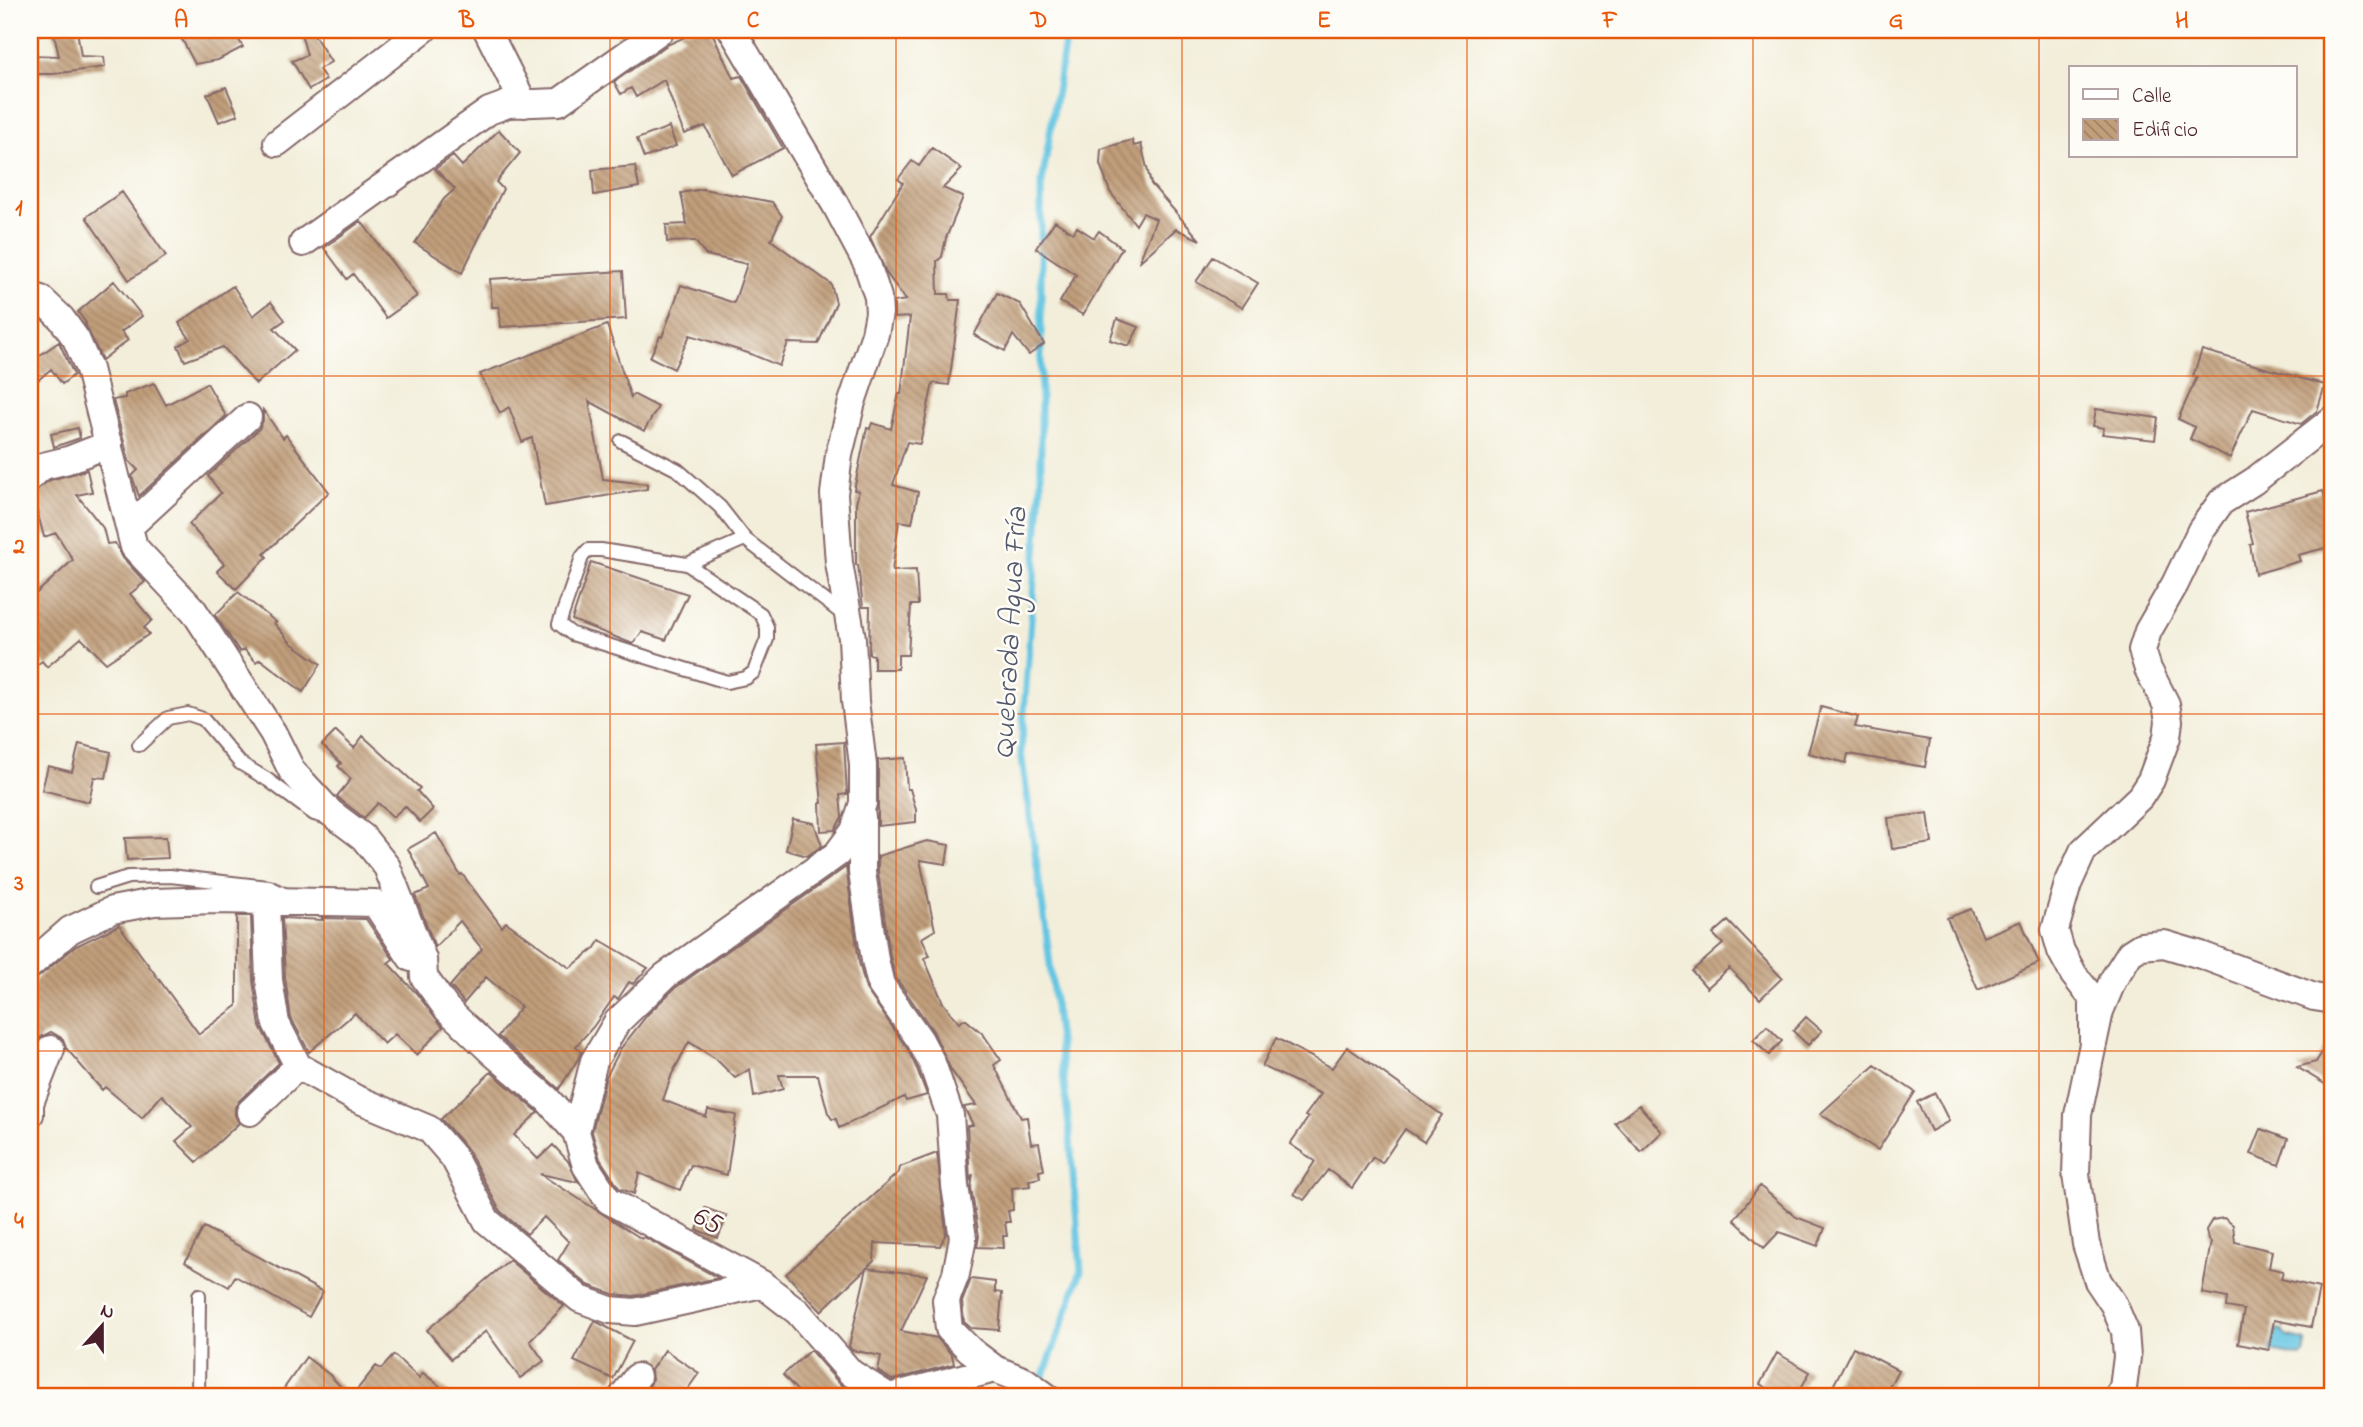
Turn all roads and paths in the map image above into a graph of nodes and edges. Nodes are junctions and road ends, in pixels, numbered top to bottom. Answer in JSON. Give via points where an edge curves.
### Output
{"nodes":[{"id":1,"x":423,"y":30,"type":"edge"},
{"id":2,"x":487,"y":30,"type":"edge"},
{"id":3,"x":661,"y":30,"type":"edge"},
{"id":4,"x":732,"y":30,"type":"edge"},
{"id":5,"x":524,"y":104,"type":"junction"},
{"id":6,"x":276,"y":143,"type":"dead end"},
{"id":7,"x":303,"y":243,"type":"dead end"},
{"id":8,"x":30,"y":295,"type":"edge"},
{"id":9,"x":248,"y":417,"type":"dead end"},
{"id":10,"x":2333,"y":419,"type":"edge"},
{"id":11,"x":621,"y":441,"type":"dead end"},
{"id":12,"x":109,"y":444,"type":"junction"},
{"id":13,"x":30,"y":477,"type":"edge"},
{"id":14,"x":129,"y":527,"type":"junction"},
{"id":15,"x":745,"y":539,"type":"junction"},
{"id":16,"x":687,"y":564,"type":"junction"},
{"id":17,"x":848,"y":618,"type":"junction"},
{"id":18,"x":139,"y":745,"type":"dead end"},
{"id":19,"x":863,"y":803,"type":"junction"},
{"id":20,"x":345,"y":823,"type":"junction"},
{"id":21,"x":96,"y":887,"type":"dead end"},
{"id":22,"x":266,"y":902,"type":"junction"},
{"id":23,"x":374,"y":903,"type":"junction"},
{"id":24,"x":423,"y":959,"type":"junction"},
{"id":25,"x":30,"y":965,"type":"edge"},
{"id":26,"x":2333,"y":1000,"type":"edge"},
{"id":27,"x":2093,"y":1042,"type":"junction"},
{"id":28,"x":51,"y":1049,"type":"dead end"},
{"id":29,"x":298,"y":1066,"type":"junction"},
{"id":30,"x":250,"y":1112,"type":"dead end"},
{"id":31,"x":30,"y":1114,"type":"edge"},
{"id":32,"x":576,"y":1132,"type":"junction"},
{"id":33,"x":762,"y":1284,"type":"junction"},
{"id":34,"x":199,"y":1295,"type":"dead end"},
{"id":35,"x":995,"y":1369,"type":"junction"},
{"id":36,"x":198,"y":1397,"type":"edge"},
{"id":37,"x":889,"y":1397,"type":"edge"},
{"id":38,"x":1047,"y":1397,"type":"edge"},
{"id":39,"x":2117,"y":1397,"type":"edge"}],
"edges":[{"from":1,"to":6,"type":"street"},
{"from":2,"to":5,"type":"street"},
{"from":3,"to":5,"type":"street","via":[[559,102]]},
{"from":4,"to":17,"type":"street","via":[[835,204],[867,264],[878,297],[875,334],[852,402],[835,494]]},
{"from":5,"to":7,"type":"street","via":[[489,111]]},
{"from":8,"to":12,"type":"street","via":[[61,318],[76,339]]},
{"from":9,"to":14,"type":"street"},
{"from":10,"to":27,"type":"street","via":[[2221,502],[2201,530],[2148,631],[2142,650],[2166,704],[2167,737],[2140,797],[2083,850],[2055,930],[2074,975],[2093,999]]},
{"from":11,"to":15,"type":"lane","via":[[678,470],[720,507]]},
{"from":12,"to":13,"type":"street","via":[[43,466]]},
{"from":12,"to":14,"type":"street"},
{"from":14,"to":20,"type":"street","via":[[134,547],[194,611],[220,649],[292,771]]},
{"from":15,"to":16,"type":"lane"},
{"from":15,"to":17,"type":"lane"},
{"from":16,"to":16,"type":"lane","via":[[588,550],[559,624],[572,634],[727,682],[746,678],[754,672],[768,627],[761,614]]},
{"from":17,"to":19,"type":"street"},
{"from":18,"to":20,"type":"lane","via":[[167,718],[188,714],[203,719],[240,762],[314,814]]},
{"from":19,"to":32,"type":"street","via":[[854,831],[837,854],[665,976],[617,1022],[594,1061]]},
{"from":19,"to":35,"type":"street","via":[[862,872],[881,985],[920,1040],[939,1078],[954,1136],[963,1238],[946,1300],[949,1329]]},
{"from":20,"to":24,"type":"street","via":[[363,836],[387,867]]},
{"from":21,"to":23,"type":"lane","via":[[128,877],[170,876]]},
{"from":22,"to":23,"type":"street"},
{"from":22,"to":25,"type":"street","via":[[154,902],[112,910],[70,930]]},
{"from":22,"to":29,"type":"street","via":[[276,1023]]},
{"from":23,"to":24,"type":"street","via":[[411,958]]},
{"from":24,"to":32,"type":"street","via":[[424,976],[447,1009],[547,1099]]},
{"from":26,"to":27,"type":"street","via":[[2189,951],[2150,944],[2130,953],[2113,980]]},
{"from":27,"to":39,"type":"street","via":[[2078,1115],[2076,1174],[2087,1249],[2098,1282],[2125,1331],[2127,1357],[2123,1388]]},
{"from":28,"to":31,"type":"street"},
{"from":29,"to":30,"type":"street"},
{"from":29,"to":33,"type":"street","via":[[355,1098],[429,1129],[454,1158],[487,1221],[580,1299],[610,1310],[635,1312]]},
{"from":32,"to":33,"type":"street","name":"65","via":[[586,1166],[608,1200]]},
{"from":33,"to":37,"type":"street","name":"65","via":[[798,1312],[851,1373]]},
{"from":34,"to":36,"type":"lane"},
{"from":35,"to":37,"type":"street","name":"65"},
{"from":35,"to":38,"type":"street","via":[[1025,1381]]}]}
